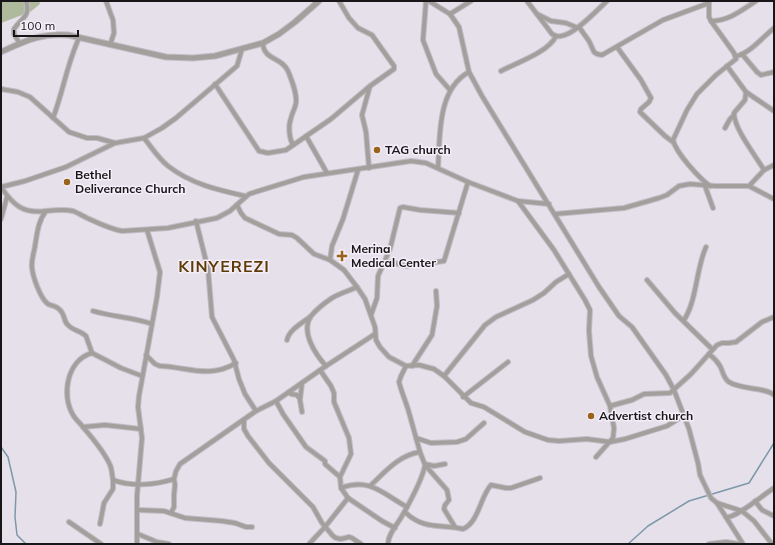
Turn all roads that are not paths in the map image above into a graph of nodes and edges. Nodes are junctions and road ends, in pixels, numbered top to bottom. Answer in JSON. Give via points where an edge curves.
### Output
{"nodes":[{"id":1,"x":26,"y":1,"type":"edge"},
{"id":2,"x":106,"y":1,"type":"edge"},
{"id":3,"x":319,"y":1,"type":"edge"},
{"id":4,"x":339,"y":1,"type":"edge"},
{"id":5,"x":426,"y":1,"type":"edge"},
{"id":6,"x":429,"y":1,"type":"edge"},
{"id":7,"x":471,"y":1,"type":"edge"},
{"id":8,"x":527,"y":1,"type":"edge"},
{"id":9,"x":607,"y":1,"type":"edge"},
{"id":10,"x":756,"y":1,"type":"edge"},
{"id":11,"x":709,"y":2,"type":"edge"},
{"id":12,"x":536,"y":13,"type":"junction"},
{"id":13,"x":450,"y":14,"type":"junction"},
{"id":14,"x":711,"y":22,"type":"junction"},
{"id":15,"x":578,"y":27,"type":"junction"},
{"id":16,"x":774,"y":28,"type":"edge"},
{"id":17,"x":556,"y":36,"type":"junction"},
{"id":18,"x":79,"y":38,"type":"junction"},
{"id":19,"x":262,"y":43,"type":"junction"},
{"id":20,"x":20,"y":44,"type":"junction"},
{"id":21,"x":110,"y":45,"type":"junction"},
{"id":22,"x":616,"y":47,"type":"junction"},
{"id":23,"x":242,"y":49,"type":"junction"},
{"id":24,"x":1,"y":52,"type":"edge"},
{"id":25,"x":742,"y":54,"type":"junction"},
{"id":26,"x":736,"y":56,"type":"junction"},
{"id":27,"x":727,"y":66,"type":"junction"},
{"id":28,"x":501,"y":71,"type":"dead end"},
{"id":29,"x":469,"y":72,"type":"junction"},
{"id":30,"x":774,"y":72,"type":"edge"},
{"id":31,"x":216,"y":84,"type":"junction"},
{"id":32,"x":370,"y":86,"type":"junction"},
{"id":33,"x":1,"y":89,"type":"edge"},
{"id":34,"x":450,"y":90,"type":"junction"},
{"id":35,"x":746,"y":92,"type":"junction"},
{"id":36,"x":774,"y":111,"type":"edge"},
{"id":37,"x":734,"y":115,"type":"junction"},
{"id":38,"x":53,"y":118,"type":"junction"},
{"id":39,"x":725,"y":128,"type":"dead end"},
{"id":40,"x":306,"y":136,"type":"junction"},
{"id":41,"x":144,"y":138,"type":"junction"},
{"id":42,"x":673,"y":142,"type":"junction"},
{"id":43,"x":115,"y":144,"type":"junction"},
{"id":44,"x":293,"y":145,"type":"junction"},
{"id":45,"x":774,"y":165,"type":"edge"},
{"id":46,"x":369,"y":168,"type":"junction"},
{"id":47,"x":438,"y":168,"type":"junction"},
{"id":48,"x":358,"y":170,"type":"junction"},
{"id":49,"x":764,"y":170,"type":"junction"},
{"id":50,"x":328,"y":173,"type":"junction"},
{"id":51,"x":468,"y":182,"type":"junction"},
{"id":52,"x":705,"y":186,"type":"junction"},
{"id":53,"x":710,"y":186,"type":"junction"},
{"id":54,"x":749,"y":186,"type":"junction"},
{"id":55,"x":1,"y":187,"type":"edge"},
{"id":56,"x":245,"y":196,"type":"junction"},
{"id":57,"x":7,"y":197,"type":"junction"},
{"id":58,"x":774,"y":200,"type":"edge"},
{"id":59,"x":518,"y":201,"type":"junction"},
{"id":60,"x":549,"y":204,"type":"junction"},
{"id":61,"x":237,"y":205,"type":"junction"},
{"id":62,"x":713,"y":208,"type":"dead end"},
{"id":63,"x":46,"y":211,"type":"junction"},
{"id":64,"x":459,"y":213,"type":"junction"},
{"id":65,"x":555,"y":214,"type":"junction"},
{"id":66,"x":1,"y":219,"type":"edge"},
{"id":67,"x":196,"y":222,"type":"junction"},
{"id":68,"x":147,"y":230,"type":"junction"},
{"id":69,"x":706,"y":246,"type":"dead end"},
{"id":70,"x":330,"y":260,"type":"junction"},
{"id":71,"x":386,"y":260,"type":"junction"},
{"id":72,"x":569,"y":274,"type":"junction"},
{"id":73,"x":647,"y":280,"type":"dead end"},
{"id":74,"x":358,"y":286,"type":"junction"},
{"id":75,"x":436,"y":291,"type":"dead end"},
{"id":76,"x":93,"y":311,"type":"dead end"},
{"id":77,"x":371,"y":315,"type":"junction"},
{"id":78,"x":311,"y":316,"type":"junction"},
{"id":79,"x":774,"y":317,"type":"edge"},
{"id":80,"x":684,"y":320,"type":"junction"},
{"id":81,"x":152,"y":324,"type":"junction"},
{"id":82,"x":375,"y":334,"type":"junction"},
{"id":83,"x":287,"y":340,"type":"dead end"},
{"id":84,"x":712,"y":349,"type":"junction"},
{"id":85,"x":92,"y":353,"type":"junction"},
{"id":86,"x":709,"y":354,"type":"junction"},
{"id":87,"x":146,"y":355,"type":"junction"},
{"id":88,"x":508,"y":362,"type":"dead end"},
{"id":89,"x":236,"y":363,"type":"junction"},
{"id":90,"x":326,"y":366,"type":"junction"},
{"id":91,"x":406,"y":366,"type":"junction"},
{"id":92,"x":412,"y":366,"type":"junction"},
{"id":93,"x":320,"y":370,"type":"junction"},
{"id":94,"x":142,"y":376,"type":"junction"},
{"id":95,"x":444,"y":376,"type":"junction"},
{"id":96,"x":302,"y":383,"type":"junction"},
{"id":97,"x":674,"y":390,"type":"junction"},
{"id":98,"x":289,"y":392,"type":"junction"},
{"id":99,"x":774,"y":395,"type":"edge"},
{"id":100,"x":463,"y":396,"type":"junction"},
{"id":101,"x":300,"y":400,"type":"junction"},
{"id":102,"x":276,"y":401,"type":"junction"},
{"id":103,"x":610,"y":406,"type":"junction"},
{"id":104,"x":256,"y":411,"type":"junction"},
{"id":105,"x":302,"y":412,"type":"dead end"},
{"id":106,"x":683,"y":416,"type":"junction"},
{"id":107,"x":244,"y":420,"type":"junction"},
{"id":108,"x":484,"y":423,"type":"dead end"},
{"id":109,"x":83,"y":427,"type":"junction"},
{"id":110,"x":141,"y":430,"type":"junction"},
{"id":111,"x":416,"y":438,"type":"junction"},
{"id":112,"x":610,"y":442,"type":"junction"},
{"id":113,"x":420,"y":452,"type":"junction"},
{"id":114,"x":596,"y":457,"type":"dead end"},
{"id":115,"x":425,"y":464,"type":"junction"},
{"id":116,"x":444,"y":464,"type":"dead end"},
{"id":117,"x":340,"y":477,"type":"junction"},
{"id":118,"x":540,"y":478,"type":"dead end"},
{"id":119,"x":174,"y":479,"type":"junction"},
{"id":120,"x":113,"y":480,"type":"junction"},
{"id":121,"x":139,"y":485,"type":"junction"},
{"id":122,"x":370,"y":486,"type":"junction"},
{"id":123,"x":341,"y":488,"type":"junction"},
{"id":124,"x":774,"y":488,"type":"edge"},
{"id":125,"x":348,"y":498,"type":"junction"},
{"id":126,"x":755,"y":501,"type":"junction"},
{"id":127,"x":717,"y":503,"type":"junction"},
{"id":128,"x":407,"y":507,"type":"junction"},
{"id":129,"x":138,"y":510,"type":"junction"},
{"id":130,"x":742,"y":511,"type":"junction"},
{"id":131,"x":405,"y":512,"type":"junction"},
{"id":132,"x":171,"y":514,"type":"junction"},
{"id":133,"x":774,"y":516,"type":"edge"},
{"id":134,"x":726,"y":517,"type":"junction"},
{"id":135,"x":69,"y":522,"type":"dead end"},
{"id":136,"x":100,"y":524,"type":"dead end"},
{"id":137,"x":252,"y":527,"type":"dead end"},
{"id":138,"x":325,"y":527,"type":"junction"},
{"id":139,"x":455,"y":527,"type":"junction"},
{"id":140,"x":395,"y":528,"type":"junction"},
{"id":141,"x":138,"y":534,"type":"junction"},
{"id":142,"x":101,"y":544,"type":"edge"},
{"id":143,"x":137,"y":544,"type":"edge"},
{"id":144,"x":169,"y":544,"type":"edge"},
{"id":145,"x":309,"y":544,"type":"edge"},
{"id":146,"x":361,"y":544,"type":"edge"},
{"id":147,"x":386,"y":544,"type":"edge"},
{"id":148,"x":709,"y":544,"type":"edge"},
{"id":149,"x":739,"y":544,"type":"edge"},
{"id":150,"x":743,"y":544,"type":"edge"},
{"id":151,"x":772,"y":544,"type":"edge"}],
"edges":[{"from":1,"to":20,"type":"street","via":[[27,13],[14,29]]},
{"from":2,"to":21,"type":"street","via":[[113,20],[114,32]]},
{"from":3,"to":19,"type":"street","via":[[279,34]]},
{"from":4,"to":32,"type":"street","via":[[349,18],[358,28],[372,35],[394,66]]},
{"from":5,"to":34,"type":"street","via":[[423,40],[436,74]]},
{"from":6,"to":13,"type":"street"},
{"from":7,"to":13,"type":"street"},
{"from":8,"to":12,"type":"street"},
{"from":9,"to":15,"type":"street"},
{"from":10,"to":14,"type":"street","via":[[730,18]]},
{"from":11,"to":14,"type":"street"},
{"from":11,"to":22,"type":"street","via":[[663,20]]},
{"from":12,"to":15,"type":"street","via":[[551,21]]},
{"from":12,"to":17,"type":"street"},
{"from":13,"to":29,"type":"street","via":[[459,27]]},
{"from":14,"to":26,"type":"street"},
{"from":15,"to":17,"type":"street","via":[[566,35]]},
{"from":15,"to":22,"type":"street","via":[[597,54],[602,55]]},
{"from":16,"to":25,"type":"street"},
{"from":17,"to":28,"type":"street","via":[[550,44],[532,56]]},
{"from":18,"to":20,"type":"street","via":[[54,34]]},
{"from":18,"to":21,"type":"street"},
{"from":18,"to":38,"type":"street"},
{"from":19,"to":23,"type":"street"},
{"from":19,"to":44,"type":"street","via":[[268,56],[285,65],[295,90],[296,102],[289,130]]},
{"from":20,"to":24,"type":"street"},
{"from":21,"to":23,"type":"street","via":[[180,58],[215,56]]},
{"from":22,"to":42,"type":"street","via":[[651,96],[651,100],[640,112]]},
{"from":23,"to":31,"type":"street","via":[[236,66]]},
{"from":25,"to":26,"type":"street"},
{"from":25,"to":30,"type":"street","via":[[761,75]]},
{"from":26,"to":27,"type":"street"},
{"from":27,"to":35,"type":"street"},
{"from":27,"to":42,"type":"street","via":[[697,94],[674,134]]},
{"from":29,"to":34,"type":"street"},
{"from":29,"to":60,"type":"street"},
{"from":31,"to":41,"type":"street","via":[[176,118]]},
{"from":31,"to":44,"type":"street","via":[[259,151],[276,153]]},
{"from":32,"to":40,"type":"street"},
{"from":32,"to":46,"type":"street","via":[[362,115]]},
{"from":33,"to":38,"type":"street","via":[[30,97]]},
{"from":34,"to":47,"type":"street","via":[[441,126]]},
{"from":35,"to":36,"type":"street"},
{"from":35,"to":37,"type":"street","via":[[745,100]]},
{"from":37,"to":39,"type":"street"},
{"from":37,"to":49,"type":"street"},
{"from":38,"to":43,"type":"street","via":[[69,132]]},
{"from":40,"to":44,"type":"street"},
{"from":40,"to":50,"type":"street"},
{"from":41,"to":43,"type":"street"},
{"from":41,"to":56,"type":"street","via":[[163,161],[180,174],[203,185]]},
{"from":42,"to":53,"type":"street","via":[[694,172]]},
{"from":43,"to":55,"type":"street","via":[[66,167]]},
{"from":45,"to":49,"type":"street"},
{"from":46,"to":47,"type":"street","via":[[414,161]]},
{"from":46,"to":48,"type":"street"},
{"from":47,"to":51,"type":"street"},
{"from":48,"to":50,"type":"street"},
{"from":48,"to":70,"type":"street","via":[[332,246]]},
{"from":49,"to":54,"type":"street"},
{"from":50,"to":56,"type":"street","via":[[304,177]]},
{"from":51,"to":59,"type":"street"},
{"from":51,"to":64,"type":"street"},
{"from":52,"to":53,"type":"street"},
{"from":52,"to":62,"type":"street"},
{"from":52,"to":65,"type":"street","via":[[679,186],[659,198],[624,208]]},
{"from":53,"to":54,"type":"street"},
{"from":54,"to":58,"type":"street"},
{"from":55,"to":57,"type":"street"},
{"from":56,"to":61,"type":"street"},
{"from":57,"to":63,"type":"street","via":[[20,208],[35,212]]},
{"from":57,"to":66,"type":"street"},
{"from":59,"to":60,"type":"street"},
{"from":59,"to":72,"type":"street"},
{"from":60,"to":65,"type":"street"},
{"from":61,"to":67,"type":"street","via":[[217,218]]},
{"from":61,"to":70,"type":"street","via":[[245,218],[279,234],[292,235],[314,254]]},
{"from":63,"to":68,"type":"street","via":[[75,212],[114,230]]},
{"from":63,"to":85,"type":"street","via":[[36,234],[32,267],[34,279],[48,304],[57,307],[64,314],[65,322],[86,336]]},
{"from":64,"to":71,"type":"street","via":[[444,261],[406,266]]},
{"from":64,"to":71,"type":"street","via":[[401,207]]},
{"from":65,"to":97,"type":"street","via":[[613,308],[632,327]]},
{"from":67,"to":68,"type":"street"},
{"from":67,"to":89,"type":"street","via":[[208,269],[212,317]]},
{"from":68,"to":81,"type":"street","via":[[160,272]]},
{"from":69,"to":80,"type":"street"},
{"from":70,"to":74,"type":"street","via":[[344,270]]},
{"from":71,"to":77,"type":"street","via":[[378,276],[377,298]]},
{"from":72,"to":95,"type":"street","via":[[533,300],[496,317],[486,325]]},
{"from":72,"to":103,"type":"street","via":[[590,310],[588,318],[592,360]]},
{"from":73,"to":80,"type":"street"},
{"from":74,"to":77,"type":"street"},
{"from":74,"to":78,"type":"street","via":[[332,298]]},
{"from":75,"to":92,"type":"street","via":[[437,306],[432,335]]},
{"from":76,"to":81,"type":"street"},
{"from":77,"to":82,"type":"street"},
{"from":78,"to":83,"type":"street","via":[[292,331]]},
{"from":78,"to":90,"type":"street","via":[[308,326],[310,343]]},
{"from":79,"to":84,"type":"street","via":[[762,322],[736,342],[720,343]]},
{"from":80,"to":84,"type":"street"},
{"from":81,"to":87,"type":"street"},
{"from":82,"to":90,"type":"street"},
{"from":82,"to":91,"type":"street","via":[[384,353]]},
{"from":84,"to":86,"type":"street"},
{"from":85,"to":94,"type":"street"},
{"from":85,"to":109,"type":"street","via":[[75,365],[67,386],[69,405]]},
{"from":86,"to":97,"type":"street"},
{"from":86,"to":99,"type":"street","via":[[720,365],[729,382],[771,392]]},
{"from":87,"to":89,"type":"street","via":[[160,366],[194,371],[216,371]]},
{"from":87,"to":94,"type":"street"},
{"from":88,"to":100,"type":"street"},
{"from":89,"to":104,"type":"street","via":[[242,386]]},
{"from":90,"to":93,"type":"street"},
{"from":91,"to":92,"type":"street"},
{"from":91,"to":111,"type":"street","via":[[399,382]]},
{"from":92,"to":95,"type":"street","via":[[428,366]]},
{"from":93,"to":96,"type":"street"},
{"from":93,"to":117,"type":"street","via":[[333,390],[334,402],[349,438],[351,454]]},
{"from":94,"to":110,"type":"street","via":[[138,407]]},
{"from":95,"to":100,"type":"street"},
{"from":96,"to":98,"type":"street"},
{"from":96,"to":101,"type":"street"},
{"from":97,"to":103,"type":"street","via":[[667,394],[644,394]]},
{"from":97,"to":106,"type":"street"},
{"from":98,"to":101,"type":"street","via":[[297,395]]},
{"from":98,"to":102,"type":"street"},
{"from":100,"to":112,"type":"street","via":[[471,403],[484,407],[536,437],[559,441],[587,439]]},
{"from":101,"to":105,"type":"street"},
{"from":102,"to":104,"type":"street"},
{"from":102,"to":117,"type":"street","via":[[306,447],[325,461],[325,464]]},
{"from":103,"to":112,"type":"street","via":[[614,428]]},
{"from":104,"to":107,"type":"street"},
{"from":106,"to":112,"type":"street","via":[[667,426]]},
{"from":106,"to":127,"type":"street","via":[[701,479],[711,498]]},
{"from":107,"to":119,"type":"street","via":[[180,464]]},
{"from":107,"to":138,"type":"street","via":[[244,430],[269,463],[313,507]]},
{"from":108,"to":111,"type":"street","via":[[466,439],[458,442],[431,443]]},
{"from":109,"to":110,"type":"street","via":[[105,426]]},
{"from":109,"to":120,"type":"street","via":[[106,456]]},
{"from":110,"to":121,"type":"street"},
{"from":111,"to":113,"type":"street"},
{"from":112,"to":114,"type":"street"},
{"from":113,"to":115,"type":"street"},
{"from":113,"to":122,"type":"street","via":[[406,455]]},
{"from":115,"to":116,"type":"street"},
{"from":115,"to":128,"type":"street"},
{"from":115,"to":139,"type":"street","via":[[447,490],[449,500],[444,508]]},
{"from":117,"to":123,"type":"street"},
{"from":118,"to":139,"type":"street","via":[[511,488],[490,485],[469,526],[463,529]]},
{"from":119,"to":121,"type":"street"},
{"from":119,"to":132,"type":"street","via":[[174,507]]},
{"from":120,"to":121,"type":"street","via":[[123,484]]},
{"from":120,"to":136,"type":"street","via":[[112,489],[104,503]]},
{"from":121,"to":129,"type":"street"},
{"from":122,"to":123,"type":"street","via":[[362,483]]},
{"from":122,"to":128,"type":"street"},
{"from":123,"to":125,"type":"street"},
{"from":124,"to":126,"type":"street"},
{"from":125,"to":138,"type":"street"},
{"from":125,"to":140,"type":"street"},
{"from":126,"to":130,"type":"street"},
{"from":126,"to":133,"type":"street","via":[[762,510]]},
{"from":127,"to":130,"type":"street"},
{"from":127,"to":134,"type":"street"},
{"from":128,"to":131,"type":"street"},
{"from":129,"to":132,"type":"street","via":[[164,511]]},
{"from":129,"to":141,"type":"street"},
{"from":130,"to":134,"type":"street","via":[[730,518]]},
{"from":130,"to":151,"type":"street","via":[[754,521]]},
{"from":131,"to":139,"type":"street","via":[[427,525]]},
{"from":131,"to":140,"type":"street"},
{"from":132,"to":137,"type":"street"},
{"from":134,"to":150,"type":"street"},
{"from":135,"to":142,"type":"street"},
{"from":138,"to":145,"type":"street"},
{"from":138,"to":146,"type":"street","via":[[336,538],[349,537]]},
{"from":140,"to":147,"type":"street"},
{"from":141,"to":143,"type":"street"},
{"from":141,"to":144,"type":"street"},
{"from":148,"to":149,"type":"street"}]}
